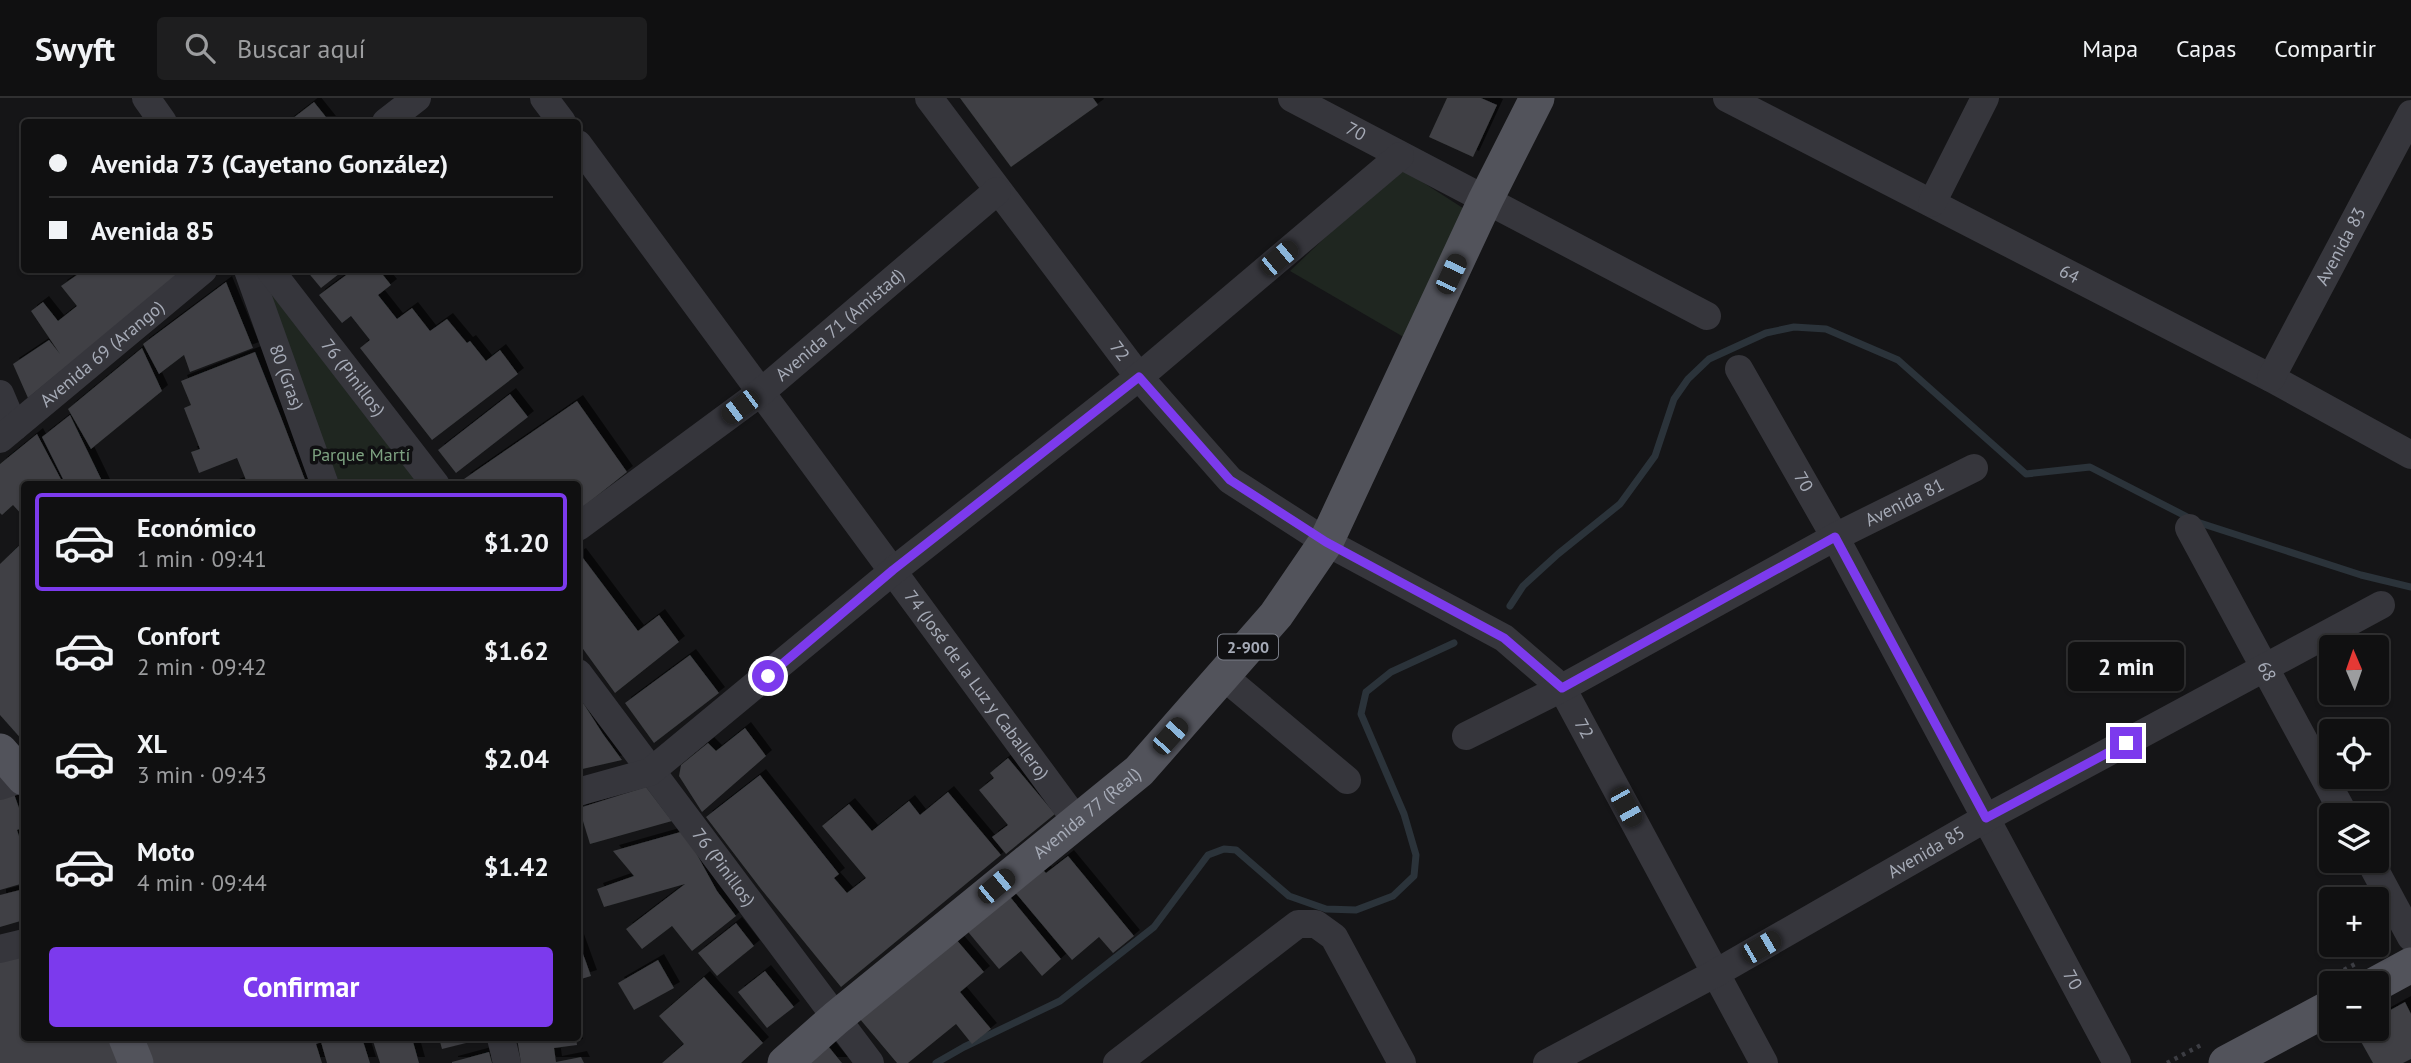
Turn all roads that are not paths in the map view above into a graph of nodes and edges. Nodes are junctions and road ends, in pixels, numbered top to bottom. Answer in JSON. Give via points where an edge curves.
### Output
{"nodes":[{"id":1,"x":146,"y":98,"type":"edge"},
{"id":2,"x":417,"y":98,"type":"edge"},
{"id":3,"x":544,"y":98,"type":"edge"},
{"id":4,"x":929,"y":98,"type":"edge"},
{"id":5,"x":1292,"y":98,"type":"edge"},
{"id":6,"x":1538,"y":98,"type":"edge"},
{"id":7,"x":1727,"y":98,"type":"edge"},
{"id":8,"x":1985,"y":98,"type":"edge"},
{"id":9,"x":2411,"y":114,"type":"edge"},
{"id":10,"x":161,"y":119,"type":"edge"},
{"id":11,"x":390,"y":119,"type":"edge"},
{"id":12,"x":560,"y":119,"type":"edge"},
{"id":13,"x":581,"y":148,"type":"edge"},
{"id":14,"x":1400,"y":156,"type":"junction"},
{"id":15,"x":997,"y":191,"type":"junction"},
{"id":16,"x":1485,"y":201,"type":"junction"},
{"id":17,"x":1932,"y":203,"type":"junction"},
{"id":18,"x":199,"y":273,"type":"edge"},
{"id":19,"x":249,"y":273,"type":"edge"},
{"id":20,"x":272,"y":273,"type":"edge"},
{"id":21,"x":1707,"y":316,"type":"dead end"},
{"id":22,"x":1739,"y":369,"type":"dead end"},
{"id":23,"x":1139,"y":377,"type":"junction"},
{"id":24,"x":2271,"y":378,"type":"junction"},
{"id":25,"x":761,"y":392,"type":"junction"},
{"id":26,"x":0,"y":394,"type":"edge"},
{"id":27,"x":7,"y":433,"type":"edge"},
{"id":28,"x":2411,"y":455,"type":"edge"},
{"id":29,"x":1974,"y":468,"type":"dead end"},
{"id":30,"x":324,"y":481,"type":"edge"},
{"id":31,"x":433,"y":481,"type":"edge"},
{"id":32,"x":581,"y":525,"type":"edge"},
{"id":33,"x":2189,"y":528,"type":"dead end"},
{"id":34,"x":1835,"y":537,"type":"junction"},
{"id":35,"x":1326,"y":542,"type":"junction"},
{"id":36,"x":893,"y":570,"type":"junction"},
{"id":37,"x":2381,"y":605,"type":"dead end"},
{"id":38,"x":2265,"y":669,"type":"junction"},
{"id":39,"x":1223,"y":676,"type":"junction"},
{"id":40,"x":581,"y":677,"type":"edge"},
{"id":41,"x":1562,"y":688,"type":"junction"},
{"id":42,"x":1466,"y":736,"type":"dead end"},
{"id":43,"x":0,"y":751,"type":"edge"},
{"id":44,"x":650,"y":772,"type":"junction"},
{"id":45,"x":21,"y":775,"type":"edge"},
{"id":46,"x":21,"y":779,"type":"edge"},
{"id":47,"x":1347,"y":780,"type":"dead end"},
{"id":48,"x":0,"y":786,"type":"edge"},
{"id":49,"x":581,"y":791,"type":"edge"},
{"id":50,"x":2338,"y":803,"type":"edge"},
{"id":51,"x":1986,"y":818,"type":"junction"},
{"id":52,"x":1076,"y":820,"type":"junction"},
{"id":53,"x":2376,"y":873,"type":"edge"},
{"id":54,"x":2411,"y":937,"type":"edge"},
{"id":55,"x":21,"y":944,"type":"edge"},
{"id":56,"x":0,"y":949,"type":"edge"},
{"id":57,"x":2411,"y":965,"type":"edge"},
{"id":58,"x":1716,"y":973,"type":"junction"},
{"id":59,"x":2389,"y":977,"type":"edge"},
{"id":60,"x":2319,"y":1013,"type":"edge"},
{"id":61,"x":836,"y":1018,"type":"junction"},
{"id":62,"x":127,"y":1041,"type":"edge"},
{"id":63,"x":502,"y":1041,"type":"edge"},
{"id":64,"x":136,"y":1063,"type":"edge"},
{"id":65,"x":507,"y":1063,"type":"edge"},
{"id":66,"x":785,"y":1063,"type":"edge"},
{"id":67,"x":870,"y":1063,"type":"edge"},
{"id":68,"x":1117,"y":1063,"type":"edge"},
{"id":69,"x":1402,"y":1063,"type":"edge"},
{"id":70,"x":1547,"y":1063,"type":"edge"},
{"id":71,"x":1764,"y":1063,"type":"edge"},
{"id":72,"x":2117,"y":1063,"type":"edge"},
{"id":73,"x":2226,"y":1063,"type":"edge"}],
"edges":[{"from":1,"to":10,"type":"street"},
{"from":2,"to":11,"type":"street"},
{"from":3,"to":12,"type":"street"},
{"from":4,"to":15,"type":"street","name":"72"},
{"from":5,"to":14,"type":"street","name":"70"},
{"from":6,"to":16,"type":"main road","name":"Avenida 77 (Real)","number":"2-900"},
{"from":7,"to":17,"type":"street","name":"64"},
{"from":8,"to":17,"type":"street"},
{"from":9,"to":24,"type":"street","name":"Avenida 83"},
{"from":13,"to":25,"type":"street","name":"74 (José de la Luz y Caballero)"},
{"from":14,"to":16,"type":"street","name":"70"},
{"from":14,"to":23,"type":"street"},
{"from":15,"to":23,"type":"street","name":"72"},
{"from":15,"to":25,"type":"street","name":"Avenida 71 (Amistad)"},
{"from":16,"to":21,"type":"street","name":"70"},
{"from":16,"to":35,"type":"main road","name":"Avenida 77 (Real)","number":"2-900"},
{"from":17,"to":24,"type":"street","name":"64"},
{"from":18,"to":27,"type":"street","name":"Avenida 69 (Arango)"},
{"from":19,"to":30,"type":"street","name":"80 (Gras)"},
{"from":20,"to":31,"type":"street","name":"76 (Pinillos)"},
{"from":22,"to":34,"type":"street","name":"70"},
{"from":23,"to":35,"type":"street","name":"72","via":[[1230,480]]},
{"from":23,"to":36,"type":"street"},
{"from":24,"to":28,"type":"street","name":"64"},
{"from":25,"to":32,"type":"street","name":"Avenida 71 (Amistad)"},
{"from":25,"to":36,"type":"street","name":"74 (José de la Luz y Caballero)"},
{"from":26,"to":27,"type":"street"},
{"from":29,"to":34,"type":"street","name":"Avenida 81"},
{"from":33,"to":38,"type":"street","name":"68"},
{"from":34,"to":41,"type":"street","name":"Avenida 81"},
{"from":34,"to":51,"type":"street","name":"70"},
{"from":35,"to":39,"type":"main road","name":"Avenida 77 (Real)","number":"2-900","via":[[1276,615]]},
{"from":35,"to":41,"type":"street","name":"72","via":[[1504,638]]},
{"from":36,"to":44,"type":"street"},
{"from":36,"to":52,"type":"street","name":"74 (José de la Luz y Caballero)"},
{"from":37,"to":38,"type":"street","name":"Avenida 85"},
{"from":38,"to":50,"type":"street","name":"68"},
{"from":38,"to":51,"type":"street","name":"Avenida 85"},
{"from":39,"to":47,"type":"street"},
{"from":39,"to":52,"type":"main road","name":"Avenida 77 (Real)","number":"2-900","via":[[1139,771]]},
{"from":40,"to":44,"type":"street","name":"76 (Pinillos)"},
{"from":41,"to":42,"type":"street","name":"Avenida 81"},
{"from":41,"to":58,"type":"street","name":"72"},
{"from":43,"to":45,"type":"main road"},
{"from":44,"to":49,"type":"street"},
{"from":44,"to":61,"type":"street","name":"76 (Pinillos)"},
{"from":46,"to":48,"type":"street"},
{"from":51,"to":58,"type":"street","name":"Avenida 85"},
{"from":51,"to":72,"type":"street","name":"70"},
{"from":52,"to":61,"type":"main road","name":"Avenida 77 (Real)","number":"2-900"},
{"from":53,"to":54,"type":"street"},
{"from":55,"to":56,"type":"street"},
{"from":57,"to":59,"type":"main road"},
{"from":58,"to":70,"type":"street","name":"Avenida 85"},
{"from":58,"to":71,"type":"street","name":"72"},
{"from":60,"to":73,"type":"main road"},
{"from":61,"to":66,"type":"main road","name":"Avenida 77 (Real)","number":"2-900"},
{"from":61,"to":67,"type":"street","name":"76 (Pinillos)"},
{"from":62,"to":64,"type":"main road"},
{"from":63,"to":65,"type":"street"},
{"from":68,"to":69,"type":"street","via":[[1298,924],[1317,924],[1334,937]]}]}
